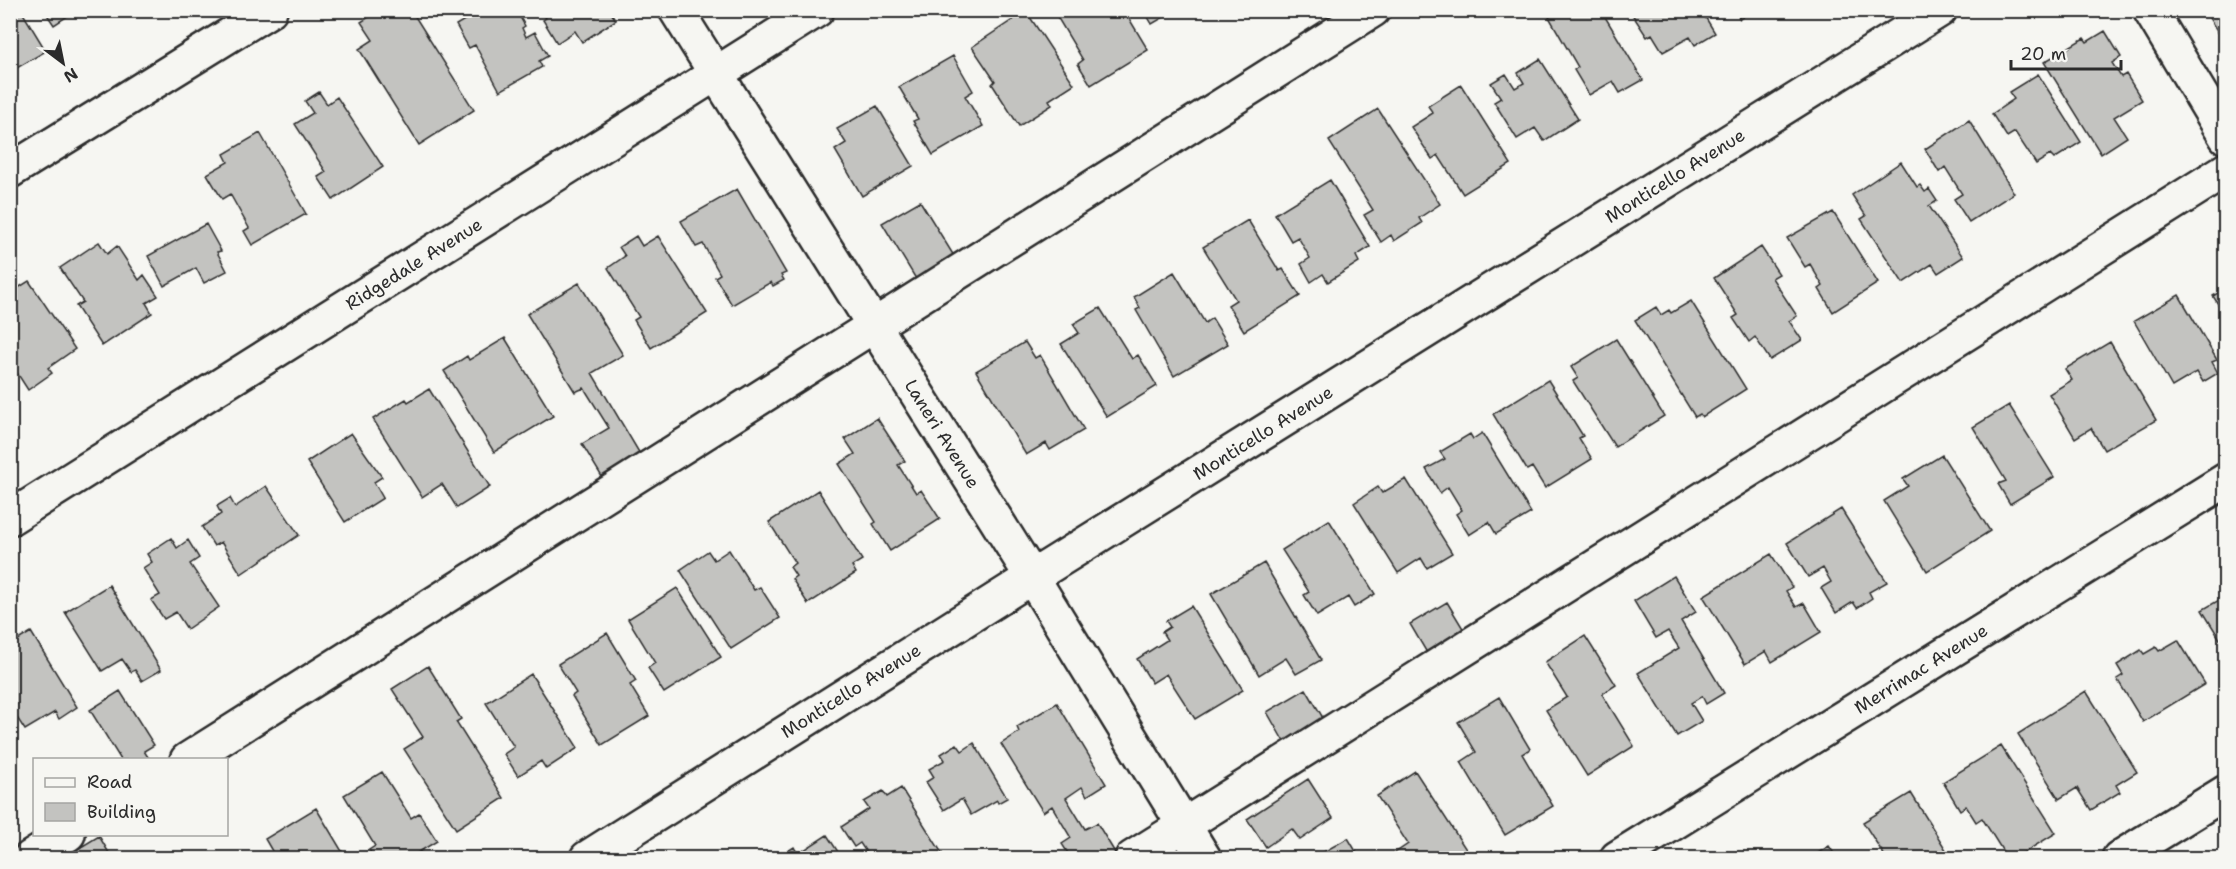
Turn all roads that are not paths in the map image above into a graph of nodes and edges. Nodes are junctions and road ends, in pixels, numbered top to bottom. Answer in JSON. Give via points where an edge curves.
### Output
{"nodes":[{"id":1,"x":270,"y":10,"type":"edge"},
{"id":2,"x":676,"y":10,"type":"edge"},
{"id":3,"x":817,"y":10,"type":"edge"},
{"id":4,"x":1373,"y":10,"type":"edge"},
{"id":5,"x":1941,"y":10,"type":"edge"},
{"id":6,"x":2150,"y":10,"type":"edge"},
{"id":7,"x":715,"y":74,"type":"junction"},
{"id":8,"x":2226,"y":137,"type":"edge"},
{"id":9,"x":2226,"y":170,"type":"edge"},
{"id":10,"x":10,"y":171,"type":"edge"},
{"id":11,"x":874,"y":326,"type":"junction"},
{"id":12,"x":2226,"y":480,"type":"edge"},
{"id":13,"x":10,"y":518,"type":"edge"},
{"id":14,"x":1032,"y":577,"type":"junction"},
{"id":15,"x":189,"y":758,"type":"edge"},
{"id":16,"x":2226,"y":792,"type":"edge"},
{"id":17,"x":1184,"y":826,"type":"junction"},
{"id":18,"x":65,"y":836,"type":"edge"},
{"id":19,"x":30,"y":858,"type":"edge"},
{"id":20,"x":587,"y":858,"type":"edge"},
{"id":21,"x":1132,"y":858,"type":"edge"},
{"id":22,"x":1204,"y":858,"type":"edge"},
{"id":23,"x":1617,"y":858,"type":"edge"},
{"id":24,"x":2119,"y":858,"type":"edge"}],
"edges":[{"from":1,"to":10,"type":"street"},
{"from":2,"to":7,"type":"street","name":"Laneri Avenue"},
{"from":3,"to":7,"type":"street","name":"Ridgedale Avenue"},
{"from":4,"to":11,"type":"street"},
{"from":5,"to":14,"type":"street","name":"Monticello Avenue"},
{"from":6,"to":8,"type":"street"},
{"from":7,"to":11,"type":"street","name":"Laneri Avenue"},
{"from":7,"to":13,"type":"street","name":"Ridgedale Avenue"},
{"from":9,"to":17,"type":"street"},
{"from":11,"to":14,"type":"street","name":"Laneri Avenue"},
{"from":11,"to":15,"type":"street"},
{"from":12,"to":23,"type":"street","name":"Merrimac Avenue"},
{"from":14,"to":17,"type":"street","name":"Laneri Avenue"},
{"from":14,"to":20,"type":"street","name":"Monticello Avenue"},
{"from":16,"to":24,"type":"street"},
{"from":17,"to":21,"type":"street"},
{"from":17,"to":22,"type":"street","name":"Laneri Avenue"},
{"from":18,"to":19,"type":"street"}]}
